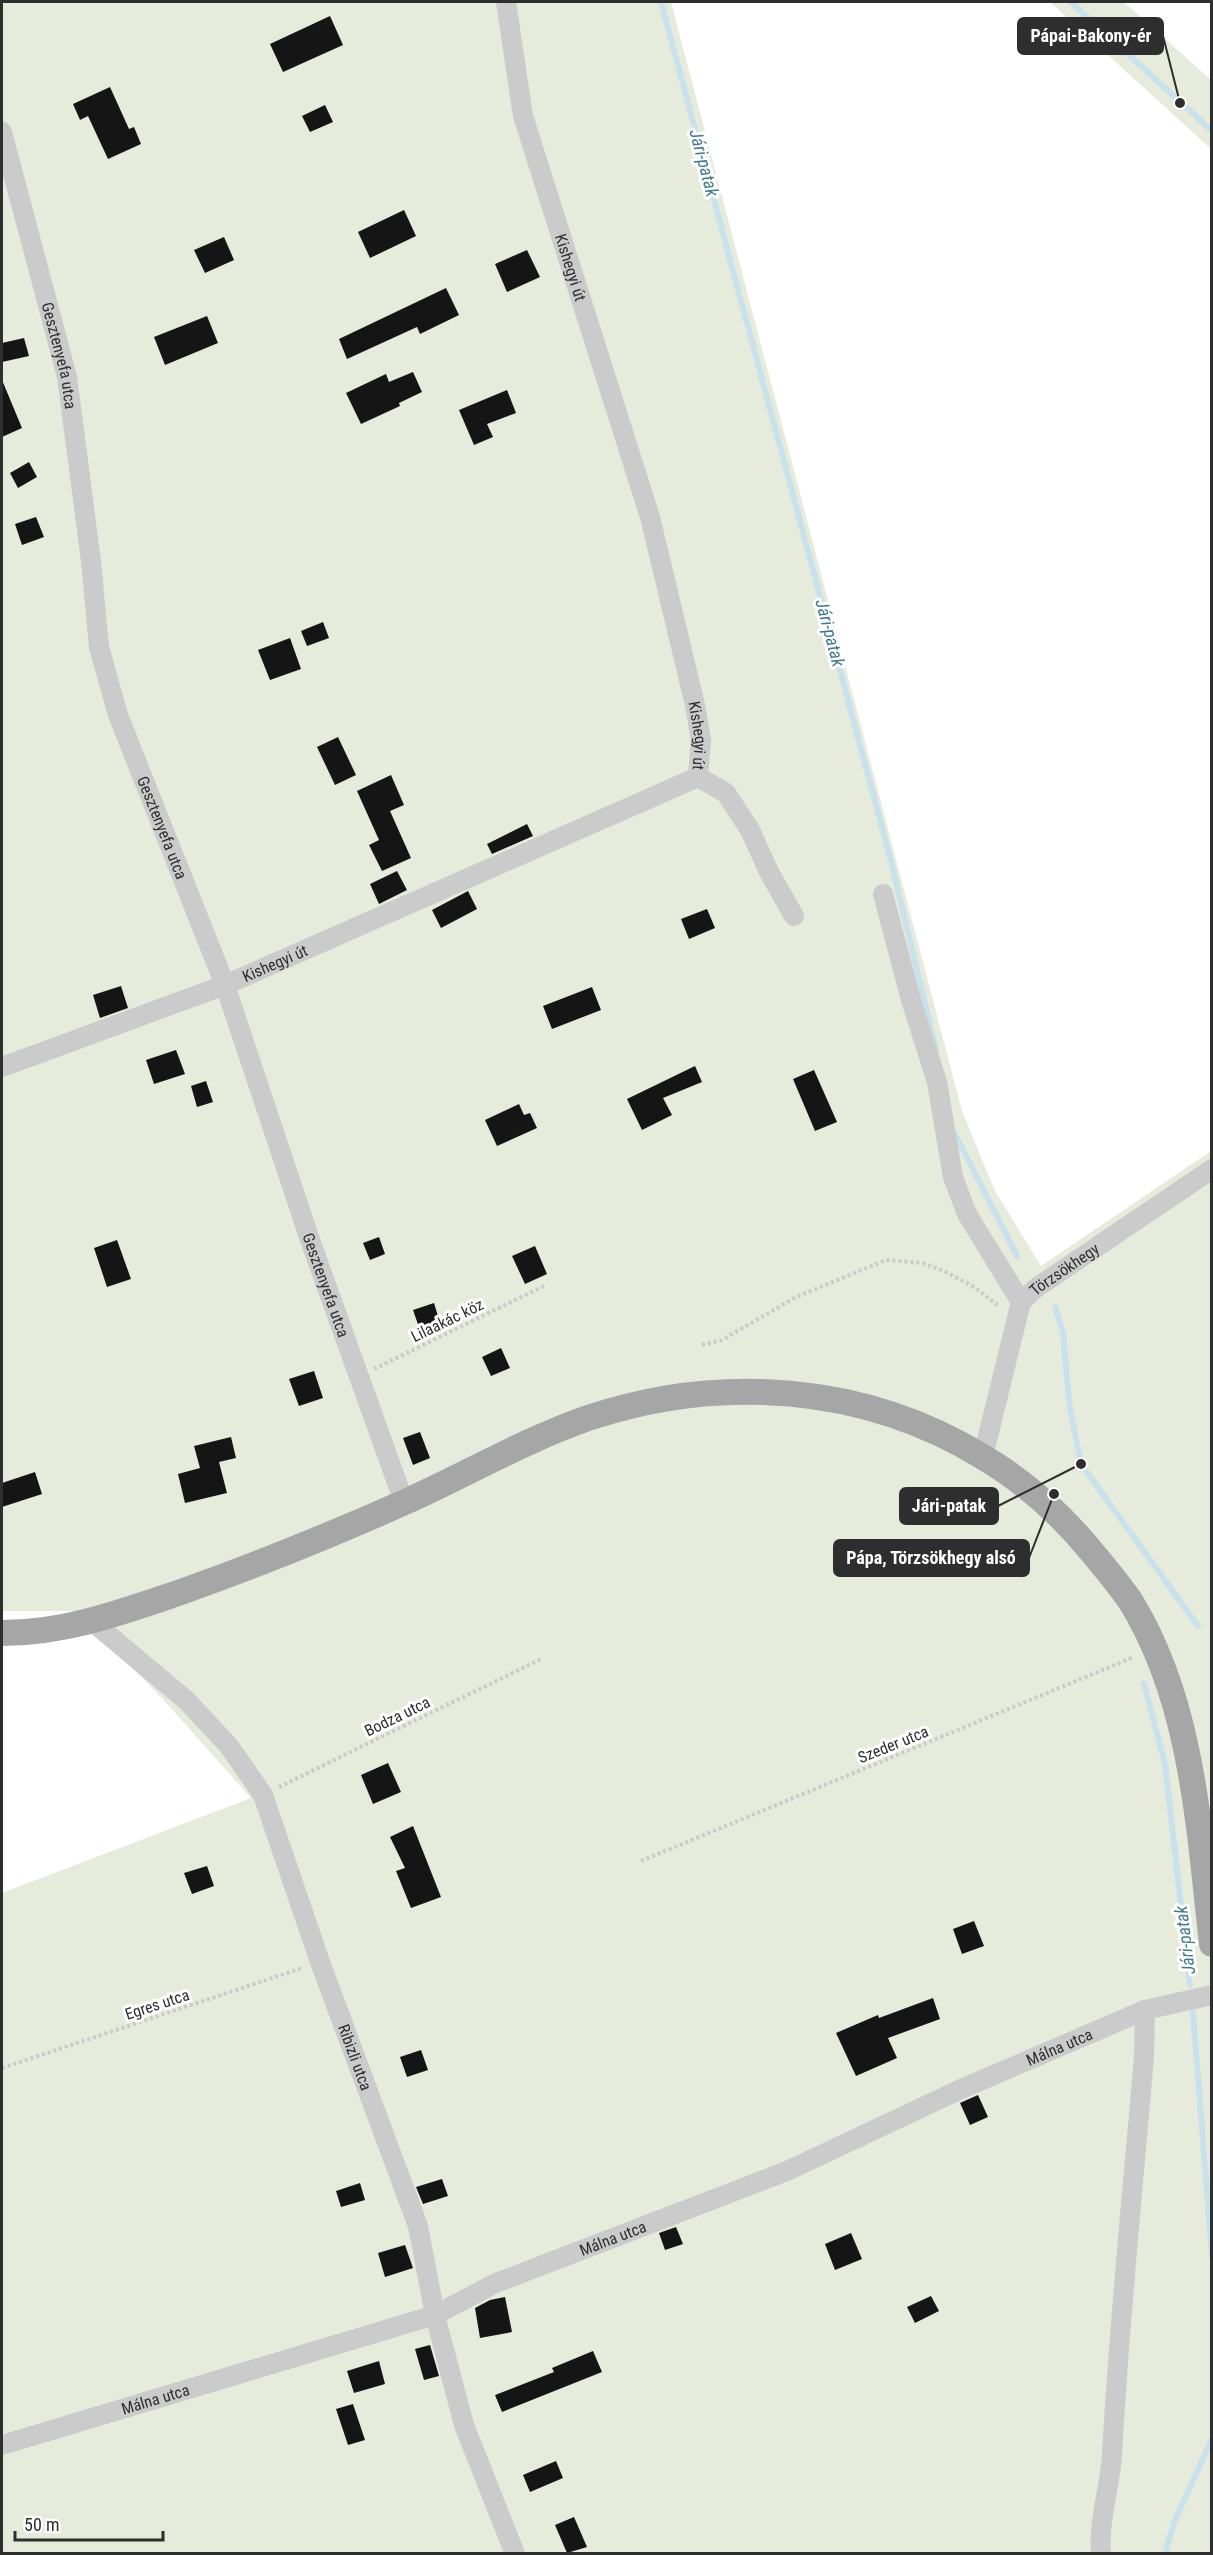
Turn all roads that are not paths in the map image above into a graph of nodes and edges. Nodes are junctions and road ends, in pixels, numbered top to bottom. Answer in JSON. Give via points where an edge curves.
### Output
{"nodes":[{"id":1,"x":506,"y":2,"type":"edge"},
{"id":2,"x":2,"y":132,"type":"edge"},
{"id":3,"x":698,"y":777,"type":"junction"},
{"id":4,"x":883,"y":894,"type":"dead end"},
{"id":5,"x":794,"y":916,"type":"dead end"},
{"id":6,"x":225,"y":985,"type":"junction"},
{"id":7,"x":2,"y":1067,"type":"edge"},
{"id":8,"x":1212,"y":1170,"type":"edge"},
{"id":9,"x":1019,"y":1311,"type":"junction"},
{"id":10,"x":983,"y":1456,"type":"junction"},
{"id":11,"x":404,"y":1502,"type":"junction"},
{"id":12,"x":93,"y":1622,"type":"junction"},
{"id":13,"x":2,"y":1633,"type":"edge"},
{"id":14,"x":1212,"y":1944,"type":"edge"},
{"id":15,"x":1212,"y":1995,"type":"edge"},
{"id":16,"x":1145,"y":2010,"type":"junction"},
{"id":17,"x":435,"y":2315,"type":"junction"},
{"id":18,"x":2,"y":2445,"type":"edge"},
{"id":19,"x":515,"y":2553,"type":"edge"},
{"id":20,"x":1101,"y":2553,"type":"edge"}],
"edges":[{"from":1,"to":3,"type":"street","name":"Kishegyi út","via":[[523,116],[650,517],[695,705],[701,740]]},
{"from":2,"to":6,"type":"street","name":"Gesztenyefa utca","via":[[67,377],[99,647],[118,715]]},
{"from":3,"to":5,"type":"street","via":[[726,793],[750,830]]},
{"from":3,"to":6,"type":"street","name":"Kishegyi út"},
{"from":4,"to":9,"type":"street","via":[[937,1082],[953,1177],[967,1214]]},
{"from":6,"to":7,"type":"street","name":"Kishegyi út"},
{"from":6,"to":11,"type":"street","name":"Gesztenyefa utca"},
{"from":8,"to":9,"type":"street","name":"Törzsökhegy","via":[[1036,1288]]},
{"from":9,"to":10,"type":"street"},
{"from":10,"to":11,"type":"main road","via":[[929,1428],[830,1397],[766,1391],[723,1393],[637,1404],[586,1419]]},
{"from":10,"to":14,"type":"main road","via":[[1030,1489],[1079,1537],[1131,1602],[1154,1649],[1166,1677],[1186,1753],[1197,1810]]},
{"from":11,"to":12,"type":"main road","via":[[255,1566]]},
{"from":12,"to":13,"type":"main road"},
{"from":12,"to":17,"type":"street","name":"Ribizli utca","via":[[187,1701],[230,1746],[263,1795],[418,2226]]},
{"from":15,"to":16,"type":"street","name":"Málna utca"},
{"from":16,"to":17,"type":"street","name":"Málna utca","via":[[961,2089],[787,2171],[496,2283]]},
{"from":16,"to":20,"type":"street","via":[[1110,2480]]},
{"from":17,"to":18,"type":"street","name":"Málna utca"},
{"from":17,"to":19,"type":"street","name":"Ribizli utca","via":[[464,2425]]}]}
